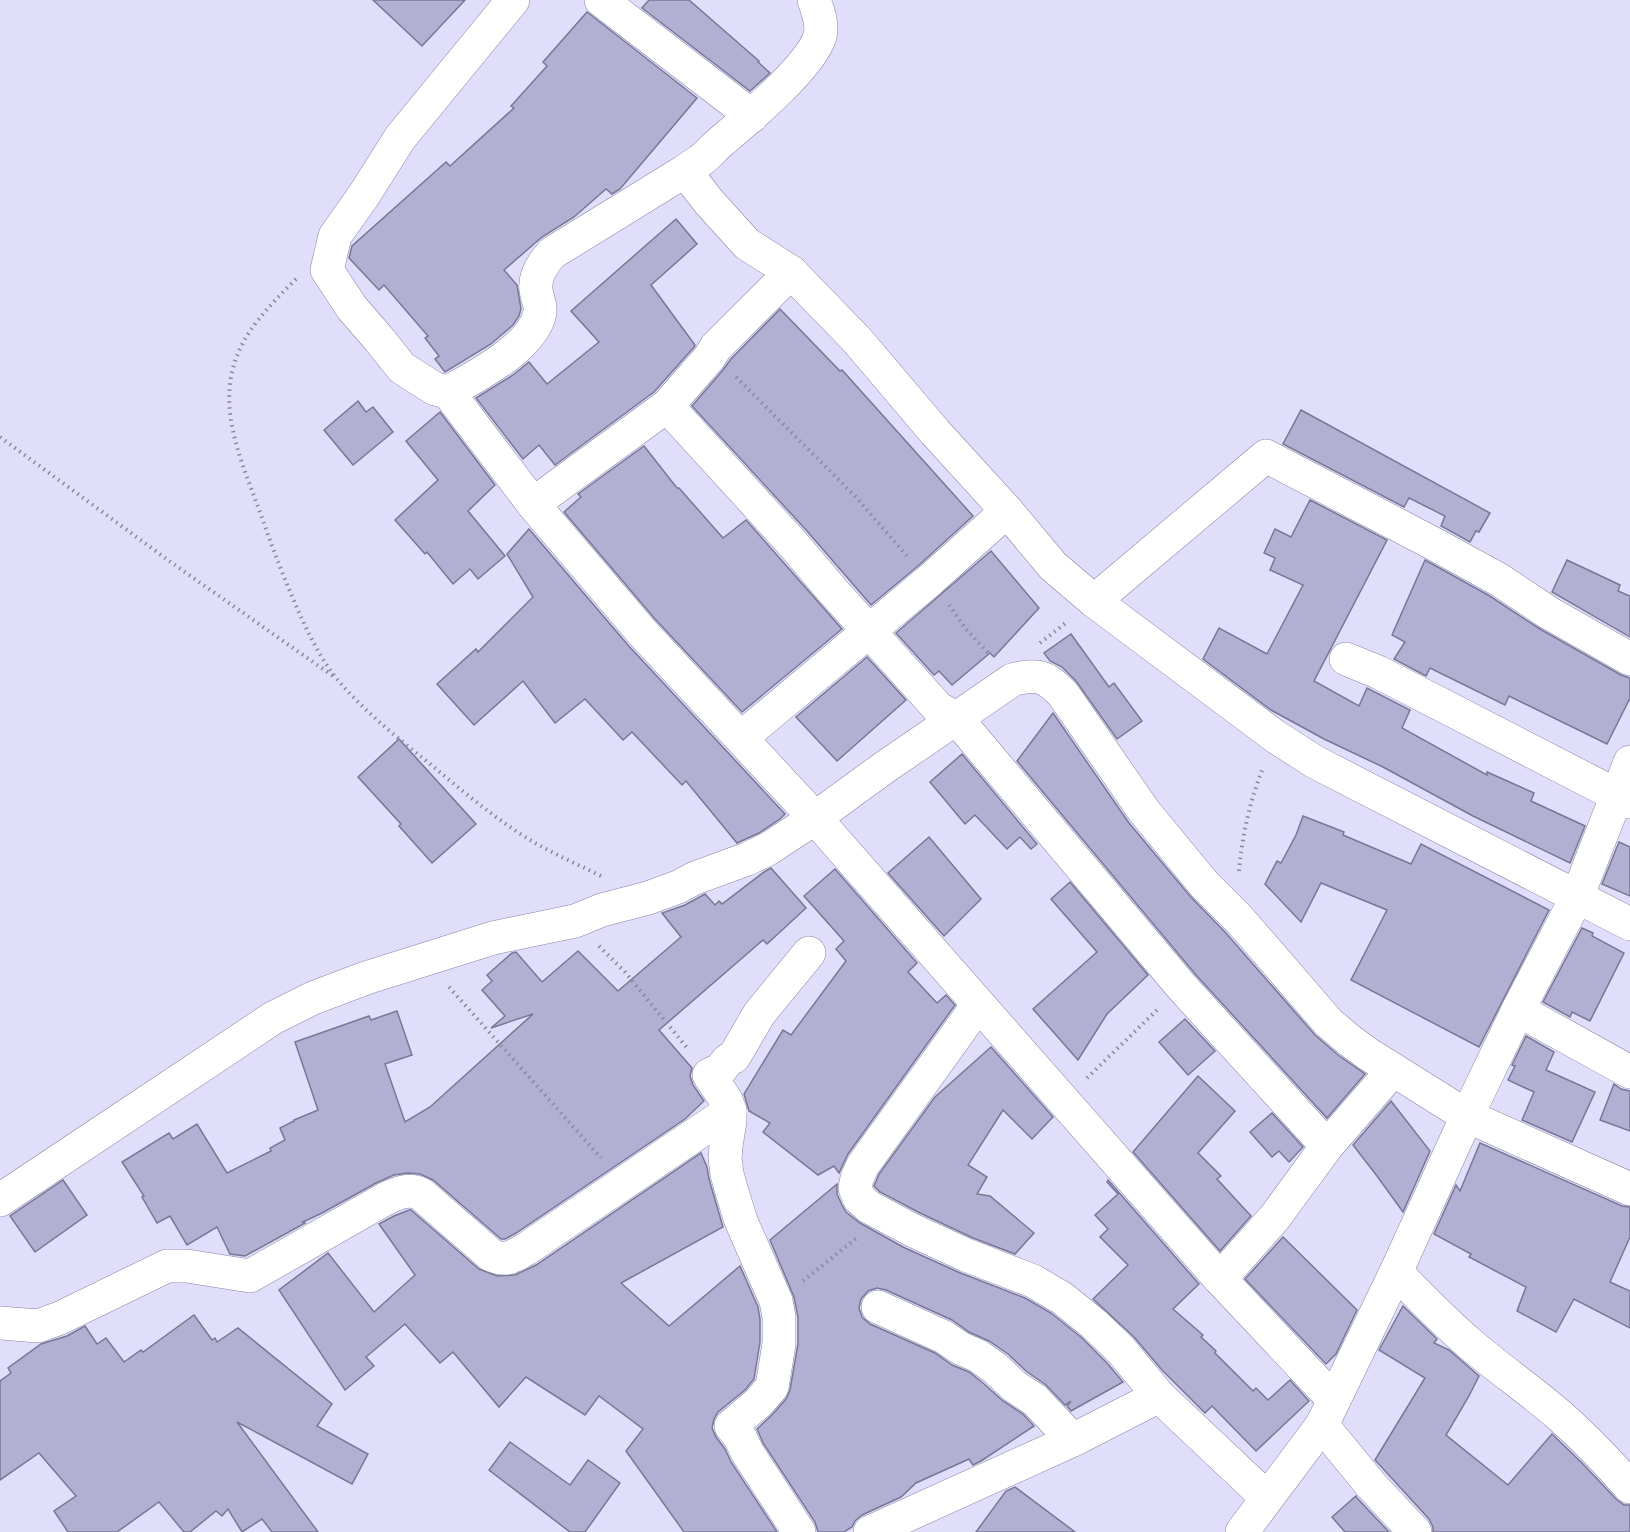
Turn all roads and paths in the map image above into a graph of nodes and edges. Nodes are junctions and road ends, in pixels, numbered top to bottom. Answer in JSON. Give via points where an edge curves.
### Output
{"nodes":[{"id":1,"x":513,"y":0,"type":"edge"},
{"id":2,"x":814,"y":0,"type":"edge"},
{"id":3,"x":618,"y":5,"type":"edge"},
{"id":4,"x":752,"y":116,"type":"junction"},
{"id":5,"x":685,"y":171,"type":"junction"},
{"id":6,"x":791,"y":272,"type":"junction"},
{"id":7,"x":297,"y":278,"type":"dead end"},
{"id":8,"x":712,"y":354,"type":"junction"},
{"id":9,"x":448,"y":392,"type":"junction"},
{"id":10,"x":667,"y":406,"type":"junction"},
{"id":11,"x":0,"y":437,"type":"edge"},
{"id":12,"x":533,"y":504,"type":"junction"},
{"id":13,"x":1007,"y":511,"type":"junction"},
{"id":14,"x":930,"y":580,"type":"junction"},
{"id":15,"x":1094,"y":600,"type":"junction"},
{"id":16,"x":869,"y":631,"type":"junction"},
{"id":17,"x":1346,"y":659,"type":"dead end"},
{"id":18,"x":1630,"y":659,"type":"edge"},
{"id":19,"x":1008,"y":676,"type":"junction"},
{"id":20,"x":337,"y":679,"type":"junction"},
{"id":21,"x":957,"y":718,"type":"junction"},
{"id":22,"x":1276,"y":737,"type":"junction"},
{"id":23,"x":741,"y":738,"type":"junction"},
{"id":24,"x":1630,"y":762,"type":"edge"},
{"id":25,"x":1624,"y":799,"type":"edge"},
{"id":26,"x":814,"y":818,"type":"junction"},
{"id":27,"x":1577,"y":897,"type":"junction"},
{"id":28,"x":648,"y":898,"type":"junction"},
{"id":29,"x":1239,"y":919,"type":"junction"},
{"id":30,"x":575,"y":921,"type":"junction"},
{"id":31,"x":1630,"y":924,"type":"edge"},
{"id":32,"x":809,"y":953,"type":"dead end"},
{"id":33,"x":424,"y":959,"type":"junction"},
{"id":34,"x":1182,"y":987,"type":"junction"},
{"id":35,"x":978,"y":1005,"type":"junction"},
{"id":36,"x":1518,"y":1010,"type":"junction"},
{"id":37,"x":1393,"y":1070,"type":"junction"},
{"id":38,"x":1630,"y":1072,"type":"edge"},
{"id":39,"x":709,"y":1076,"type":"junction"},
{"id":40,"x":1062,"y":1101,"type":"junction"},
{"id":41,"x":730,"y":1111,"type":"junction"},
{"id":42,"x":1467,"y":1116,"type":"junction"},
{"id":43,"x":1327,"y":1146,"type":"junction"},
{"id":44,"x":623,"y":1183,"type":"junction"},
{"id":45,"x":1630,"y":1190,"type":"edge"},
{"id":46,"x":0,"y":1200,"type":"edge"},
{"id":47,"x":884,"y":1215,"type":"junction"},
{"id":48,"x":1396,"y":1272,"type":"junction"},
{"id":49,"x":1220,"y":1279,"type":"junction"},
{"id":50,"x":776,"y":1301,"type":"junction"},
{"id":51,"x":878,"y":1307,"type":"dead end"},
{"id":52,"x":0,"y":1323,"type":"edge"},
{"id":53,"x":1159,"y":1396,"type":"junction"},
{"id":54,"x":1328,"y":1413,"type":"junction"},
{"id":55,"x":1073,"y":1440,"type":"junction"},
{"id":56,"x":1630,"y":1487,"type":"edge"},
{"id":57,"x":1255,"y":1521,"type":"edge"},
{"id":58,"x":799,"y":1532,"type":"edge"},
{"id":59,"x":870,"y":1532,"type":"edge"},
{"id":60,"x":1415,"y":1532,"type":"edge"}],
"edges":[{"from":1,"to":9,"type":"street","via":[[394,146],[335,236],[327,270],[352,309],[402,368],[435,389]]},
{"from":2,"to":4,"type":"street","via":[[821,34],[816,46]]},
{"from":3,"to":4,"type":"street"},
{"from":4,"to":5,"type":"street"},
{"from":5,"to":6,"type":"street","via":[[747,244]]},
{"from":5,"to":9,"type":"street","via":[[552,253],[536,280],[541,311],[533,329],[500,362]]},
{"from":6,"to":8,"type":"street"},
{"from":6,"to":13,"type":"street","via":[[857,340]]},
{"from":7,"to":20,"type":"path","via":[[258,320],[238,354],[228,393],[230,415],[236,446],[276,557],[312,641]]},
{"from":8,"to":10,"type":"street"},
{"from":8,"to":14,"type":"path","via":[[854,495]]},
{"from":9,"to":12,"type":"street"},
{"from":10,"to":12,"type":"street"},
{"from":10,"to":16,"type":"street"},
{"from":11,"to":20,"type":"path"},
{"from":12,"to":23,"type":"street","via":[[641,631]]},
{"from":13,"to":14,"type":"street"},
{"from":13,"to":15,"type":"street","via":[[1053,566]]},
{"from":14,"to":16,"type":"street"},
{"from":14,"to":19,"type":"path"},
{"from":15,"to":18,"type":"street","via":[[1266,456],[1498,579],[1549,614]]},
{"from":15,"to":19,"type":"path"},
{"from":15,"to":22,"type":"street"},
{"from":16,"to":21,"type":"street","via":[[938,708]]},
{"from":16,"to":23,"type":"street"},
{"from":17,"to":25,"type":"street"},
{"from":19,"to":21,"type":"street"},
{"from":19,"to":29,"type":"street","via":[[1039,677],[1052,682],[1064,694],[1144,811],[1191,869]]},
{"from":20,"to":28,"type":"path","via":[[404,743],[488,812],[537,844]]},
{"from":21,"to":26,"type":"street"},
{"from":21,"to":34,"type":"street"},
{"from":22,"to":27,"type":"street","via":[[1356,784]]},
{"from":22,"to":29,"type":"path","via":[[1254,789],[1246,827],[1238,888]]},
{"from":23,"to":26,"type":"street"},
{"from":24,"to":25,"type":"street"},
{"from":25,"to":27,"type":"street"},
{"from":26,"to":28,"type":"street","via":[[768,849]]},
{"from":26,"to":35,"type":"street"},
{"from":27,"to":31,"type":"street"},
{"from":27,"to":36,"type":"street"},
{"from":28,"to":30,"type":"street"},
{"from":29,"to":37,"type":"street","via":[[1329,1023]]},
{"from":30,"to":33,"type":"street","via":[[493,938]]},
{"from":30,"to":39,"type":"path","via":[[625,972]]},
{"from":32,"to":39,"type":"street","via":[[759,1014],[734,1057]]},
{"from":33,"to":44,"type":"path"},
{"from":33,"to":46,"type":"street","via":[[314,998],[273,1018]]},
{"from":34,"to":40,"type":"path"},
{"from":34,"to":43,"type":"street"},
{"from":35,"to":40,"type":"street"},
{"from":35,"to":47,"type":"street","via":[[857,1178],[859,1198]]},
{"from":36,"to":38,"type":"street"},
{"from":36,"to":42,"type":"street"},
{"from":37,"to":42,"type":"street"},
{"from":37,"to":43,"type":"street"},
{"from":39,"to":41,"type":"street"},
{"from":40,"to":49,"type":"street"},
{"from":41,"to":44,"type":"street"},
{"from":41,"to":50,"type":"street","via":[[727,1174],[741,1221]]},
{"from":42,"to":45,"type":"street"},
{"from":42,"to":48,"type":"street"},
{"from":43,"to":49,"type":"street","via":[[1275,1217]]},
{"from":44,"to":52,"type":"street","via":[[526,1250],[508,1258],[491,1255],[421,1194],[405,1191],[250,1276],[167,1266],[38,1326]]},
{"from":47,"to":50,"type":"path"},
{"from":47,"to":53,"type":"street","via":[[1049,1289],[1114,1344]]},
{"from":48,"to":54,"type":"street"},
{"from":48,"to":56,"type":"street","via":[[1469,1343],[1557,1413]]},
{"from":49,"to":54,"type":"street"},
{"from":50,"to":58,"type":"street","via":[[779,1344],[772,1387],[731,1425]]},
{"from":51,"to":55,"type":"street","via":[[978,1356],[1035,1400]]},
{"from":53,"to":55,"type":"street"},
{"from":53,"to":57,"type":"street"},
{"from":54,"to":57,"type":"street"},
{"from":54,"to":60,"type":"street","via":[[1371,1485]]},
{"from":55,"to":59,"type":"street"}]}
